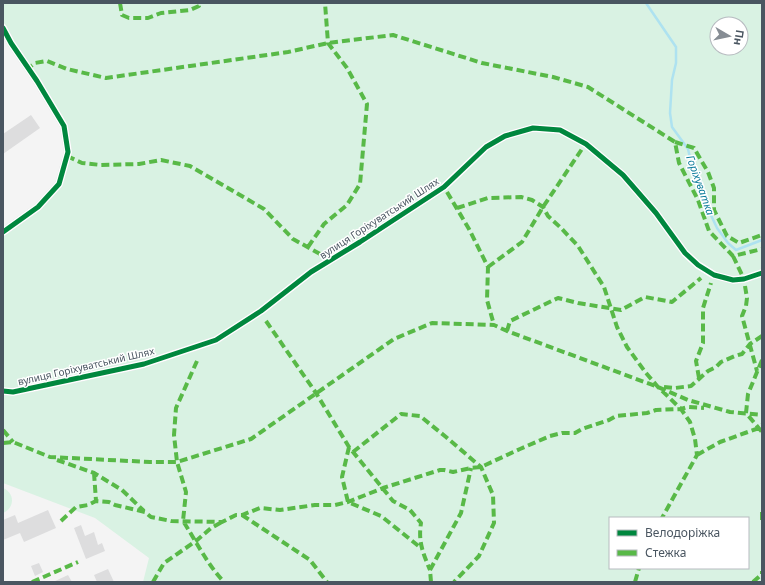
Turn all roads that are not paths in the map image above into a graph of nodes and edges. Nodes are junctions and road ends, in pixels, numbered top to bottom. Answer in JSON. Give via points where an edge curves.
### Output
{"nodes":[{"id":1,"x":3,"y":28,"type":"edge"},
{"id":2,"x":3,"y":232,"type":"edge"},
{"id":3,"x":762,"y":273,"type":"edge"},
{"id":4,"x":3,"y":391,"type":"edge"}],
"edges":[{"from":1,"to":2,"type":"street","via":[[64,126],[68,152],[59,184],[38,207]]},
{"from":3,"to":4,"type":"street","name":"вулиця Горіхуватський Шлях","via":[[733,280],[714,275],[698,265],[684,253],[656,213],[623,175],[586,144],[560,130],[533,128],[505,136],[486,147],[444,187],[311,272],[260,311],[216,340],[144,364],[13,392]]}]}
